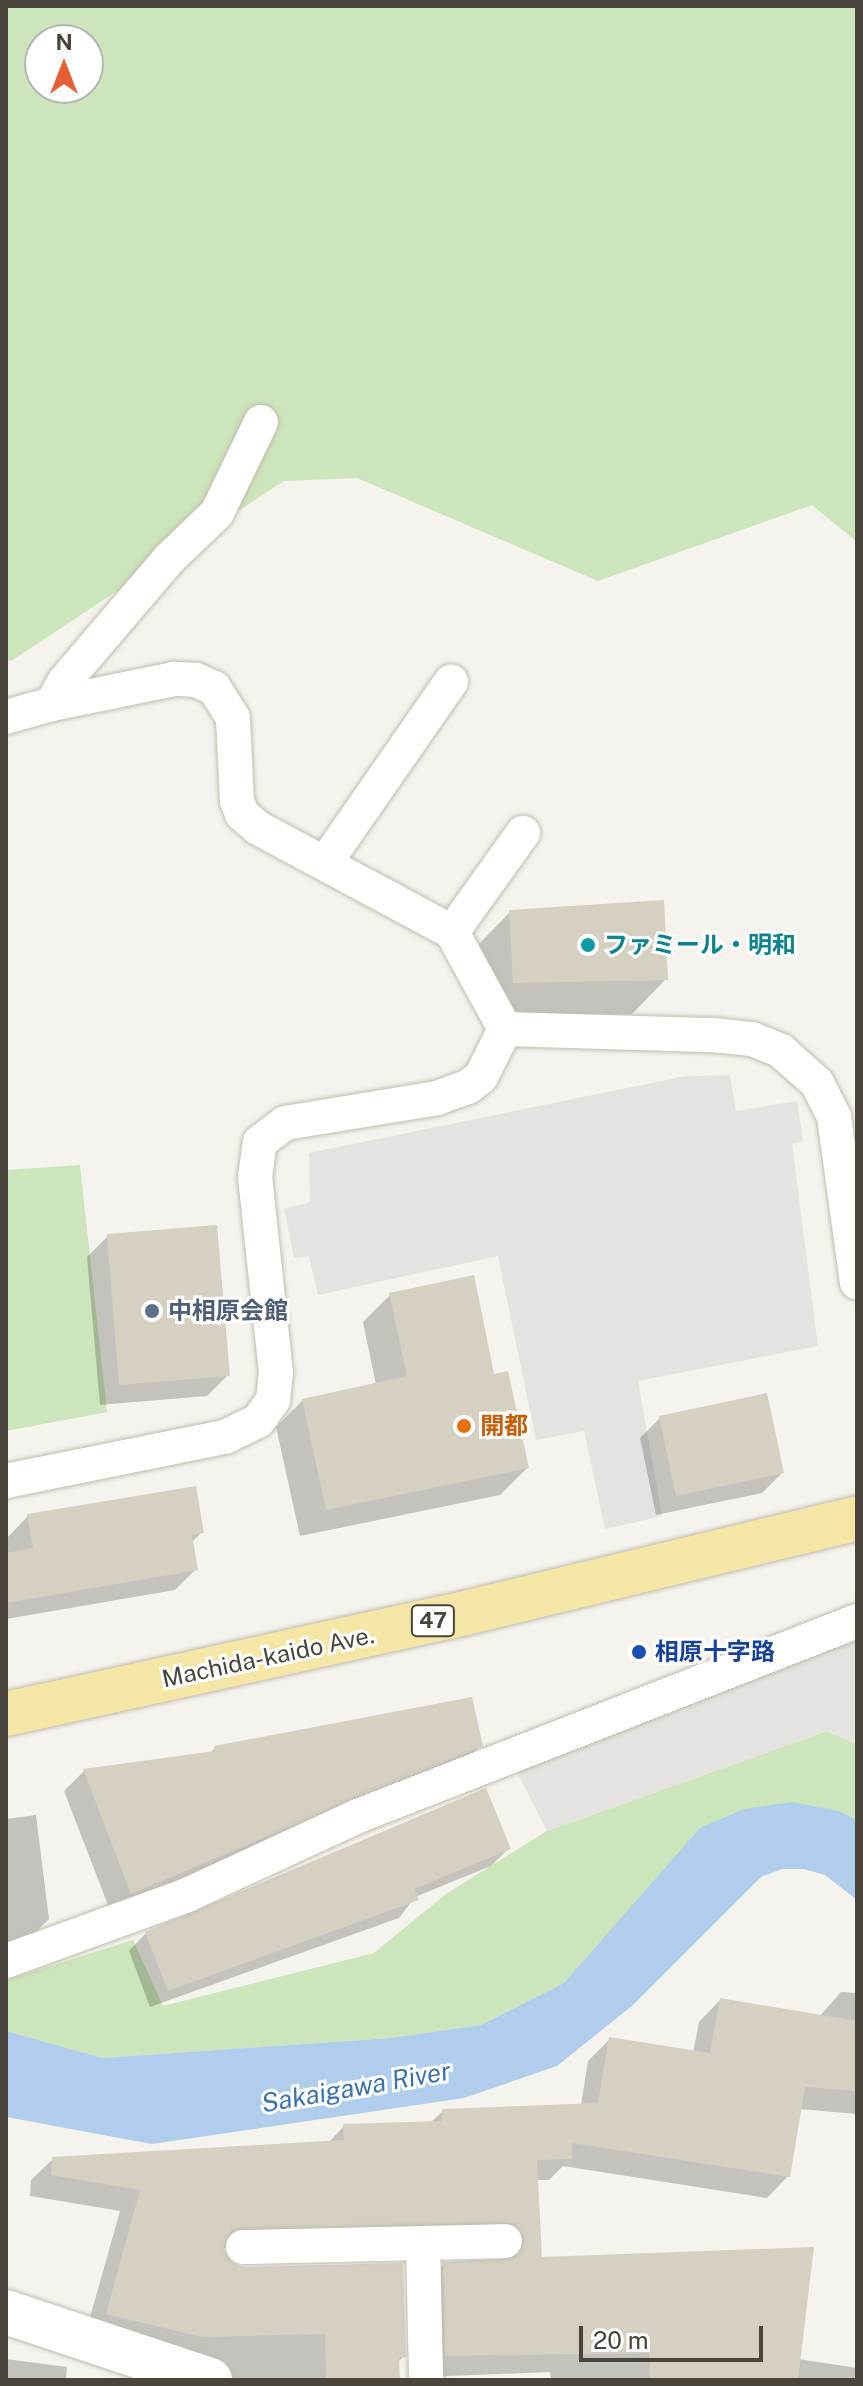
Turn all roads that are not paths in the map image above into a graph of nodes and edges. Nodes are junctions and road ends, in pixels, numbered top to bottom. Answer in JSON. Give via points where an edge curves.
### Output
{"nodes":[{"id":1,"x":261,"y":422,"type":"dead end"},
{"id":2,"x":451,"y":682,"type":"dead end"},
{"id":3,"x":52,"y":704,"type":"junction"},
{"id":4,"x":6,"y":717,"type":"edge"},
{"id":5,"x":523,"y":833,"type":"dead end"},
{"id":6,"x":325,"y":863,"type":"junction"},
{"id":7,"x":452,"y":932,"type":"junction"},
{"id":8,"x":505,"y":1029,"type":"junction"},
{"id":9,"x":842,"y":1096,"type":"edge"},
{"id":10,"x":857,"y":1282,"type":"edge"},
{"id":11,"x":6,"y":1481,"type":"edge"},
{"id":12,"x":857,"y":1518,"type":"edge"},
{"id":13,"x":857,"y":1621,"type":"edge"},
{"id":14,"x":6,"y":1714,"type":"edge"},
{"id":15,"x":6,"y":1961,"type":"edge"},
{"id":16,"x":505,"y":2241,"type":"dead end"},
{"id":17,"x":423,"y":2243,"type":"junction"},
{"id":18,"x":243,"y":2247,"type":"dead end"},
{"id":19,"x":6,"y":2312,"type":"edge"},
{"id":20,"x":210,"y":2380,"type":"edge"},
{"id":21,"x":426,"y":2380,"type":"edge"}],
"edges":[{"from":1,"to":3,"type":"lane","via":[[217,513],[170,558],[64,682]]},
{"from":2,"to":6,"type":"lane"},
{"from":3,"to":4,"type":"lane"},
{"from":3,"to":6,"type":"lane","via":[[174,679],[214,688],[233,718],[242,814]]},
{"from":5,"to":7,"type":"lane"},
{"from":6,"to":7,"type":"lane"},
{"from":7,"to":8,"type":"lane"},
{"from":8,"to":9,"type":"lane","via":[[752,1039],[781,1051]]},
{"from":8,"to":11,"type":"lane","via":[[481,1077],[468,1087],[437,1098],[285,1123],[260,1142],[255,1177],[276,1373],[273,1400],[258,1421],[225,1437]]},
{"from":9,"to":10,"type":"lane","via":[[839,1137]]},
{"from":12,"to":14,"type":"main road","name":"Machida-kaido Ave.","number":"47","via":[[449,1617]]},
{"from":13,"to":15,"type":"lane","via":[[358,1816],[187,1895]]},
{"from":16,"to":17,"type":"lane"},
{"from":17,"to":18,"type":"lane"},
{"from":17,"to":21,"type":"lane"},
{"from":19,"to":20,"type":"street"}]}
